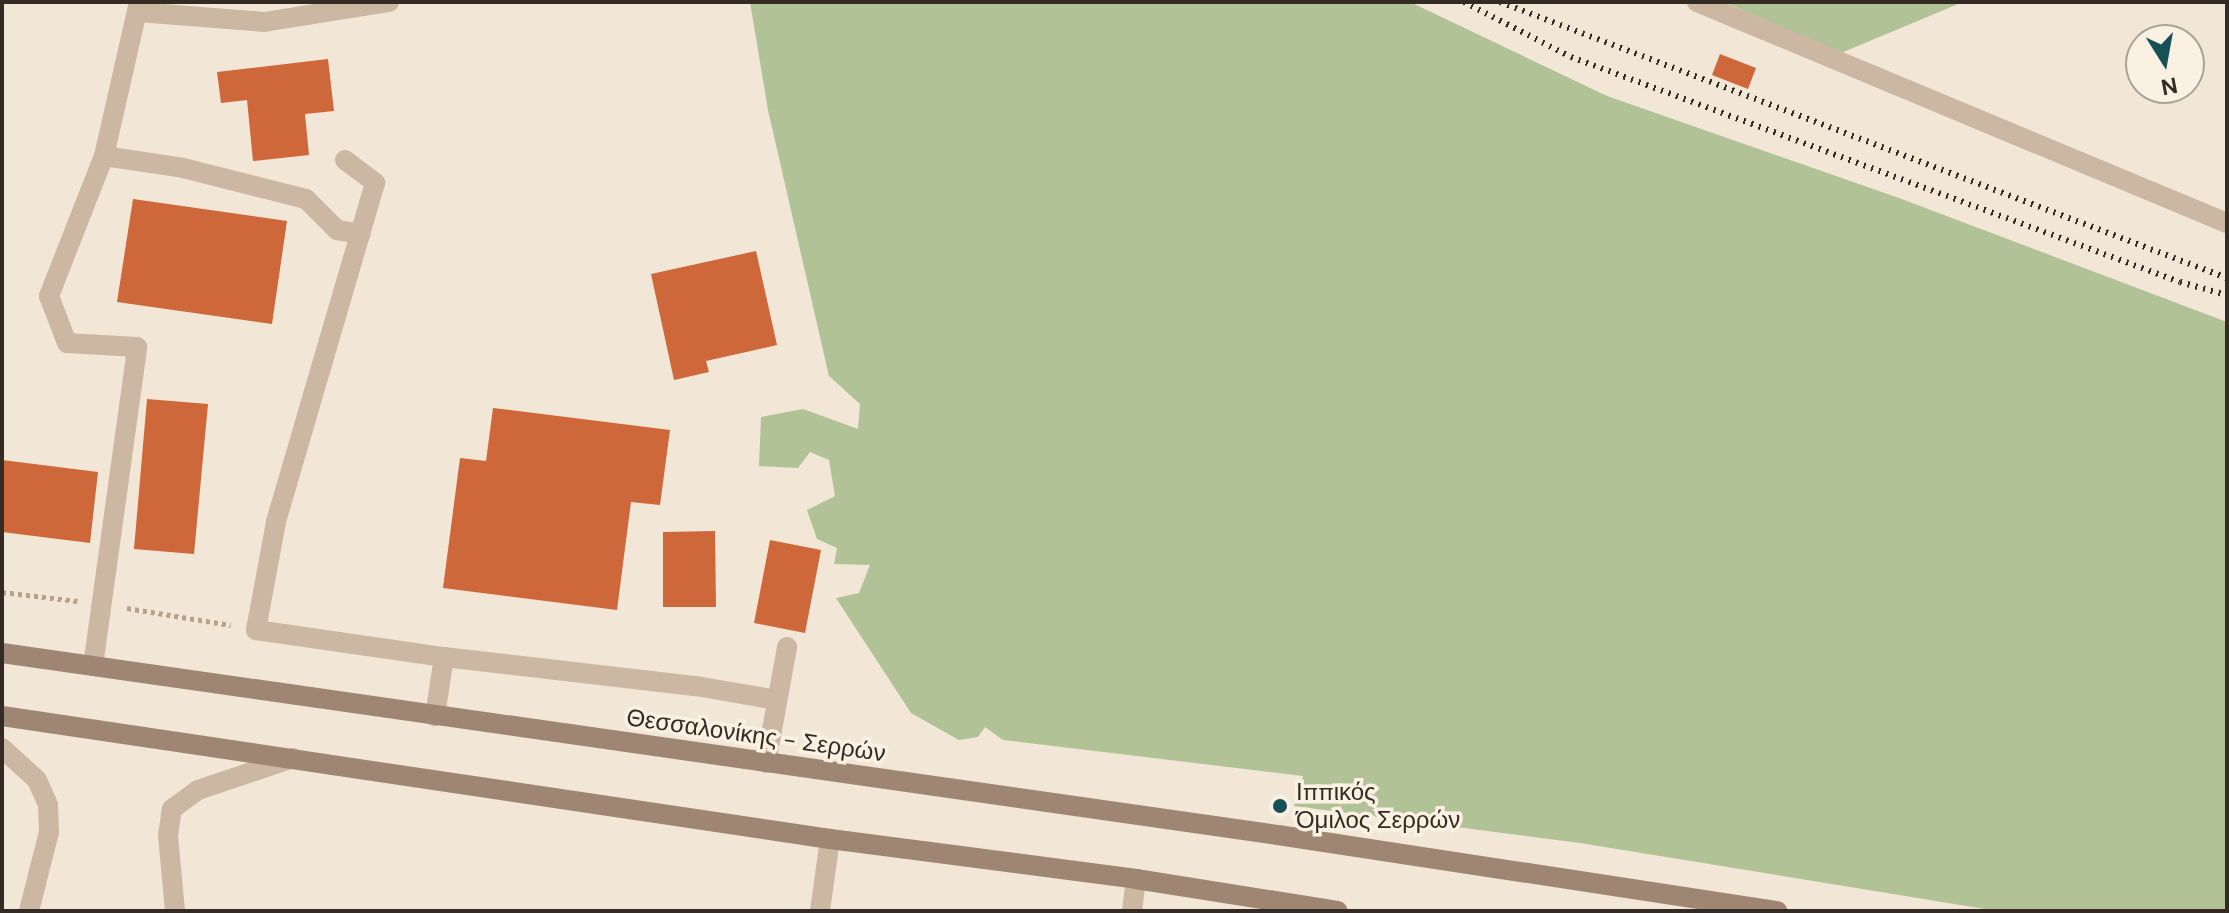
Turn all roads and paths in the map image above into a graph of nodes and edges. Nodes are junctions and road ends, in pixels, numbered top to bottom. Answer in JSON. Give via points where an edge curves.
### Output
{"nodes":[{"id":1,"x":389,"y":2,"type":"edge"},
{"id":2,"x":1697,"y":2,"type":"edge"},
{"id":3,"x":138,"y":7,"type":"edge"},
{"id":4,"x":104,"y":156,"type":"junction"},
{"id":5,"x":345,"y":160,"type":"dead end"},
{"id":6,"x":2227,"y":223,"type":"edge"},
{"id":7,"x":361,"y":234,"type":"junction"},
{"id":8,"x":787,"y":647,"type":"dead end"},
{"id":9,"x":2,"y":653,"type":"edge"},
{"id":10,"x":444,"y":657,"type":"junction"},
{"id":11,"x":93,"y":666,"type":"junction"},
{"id":12,"x":777,"y":700,"type":"junction"},
{"id":13,"x":2,"y":716,"type":"edge"},
{"id":14,"x":435,"y":716,"type":"junction"},
{"id":15,"x":2,"y":748,"type":"edge"},
{"id":16,"x":293,"y":758,"type":"junction"},
{"id":17,"x":766,"y":763,"type":"junction"},
{"id":18,"x":830,"y":839,"type":"junction"},
{"id":19,"x":1136,"y":879,"type":"junction"},
{"id":20,"x":1230,"y":894,"type":"junction"},
{"id":21,"x":29,"y":911,"type":"edge"},
{"id":22,"x":175,"y":911,"type":"edge"},
{"id":23,"x":820,"y":911,"type":"edge"},
{"id":24,"x":1132,"y":911,"type":"edge"},
{"id":25,"x":1282,"y":911,"type":"edge"},
{"id":26,"x":1337,"y":911,"type":"edge"},
{"id":27,"x":1777,"y":911,"type":"edge"}],
"edges":[{"from":1,"to":3,"type":"street","via":[[264,22]]},
{"from":2,"to":6,"type":"street"},
{"from":3,"to":4,"type":"street"},
{"from":4,"to":7,"type":"street","via":[[183,168],[306,199],[337,230]]},
{"from":4,"to":11,"type":"street","via":[[49,296],[67,343],[137,347]]},
{"from":5,"to":7,"type":"street","via":[[375,183]]},
{"from":7,"to":10,"type":"street","via":[[276,522],[256,630]]},
{"from":8,"to":12,"type":"street"},
{"from":9,"to":11,"type":"main road","name":"Θεσσαλονίκης - Σερρών"},
{"from":10,"to":12,"type":"street"},
{"from":10,"to":14,"type":"street"},
{"from":11,"to":14,"type":"main road","name":"Θεσσαλονίκης - Σερρών"},
{"from":12,"to":17,"type":"street"},
{"from":13,"to":16,"type":"main road"},
{"from":14,"to":17,"type":"main road","name":"Θεσσαλονίκης - Σερρών"},
{"from":15,"to":21,"type":"street","via":[[37,780],[48,805],[49,832]]},
{"from":16,"to":18,"type":"main road"},
{"from":16,"to":22,"type":"street","via":[[198,790],[172,809],[168,836]]},
{"from":17,"to":27,"type":"main road","name":"Θεσσαλονίκης - Σερρών"},
{"from":18,"to":19,"type":"main road"},
{"from":18,"to":23,"type":"street"},
{"from":19,"to":20,"type":"main road"},
{"from":19,"to":24,"type":"street"},
{"from":20,"to":25,"type":"street"},
{"from":20,"to":26,"type":"main road"}]}
